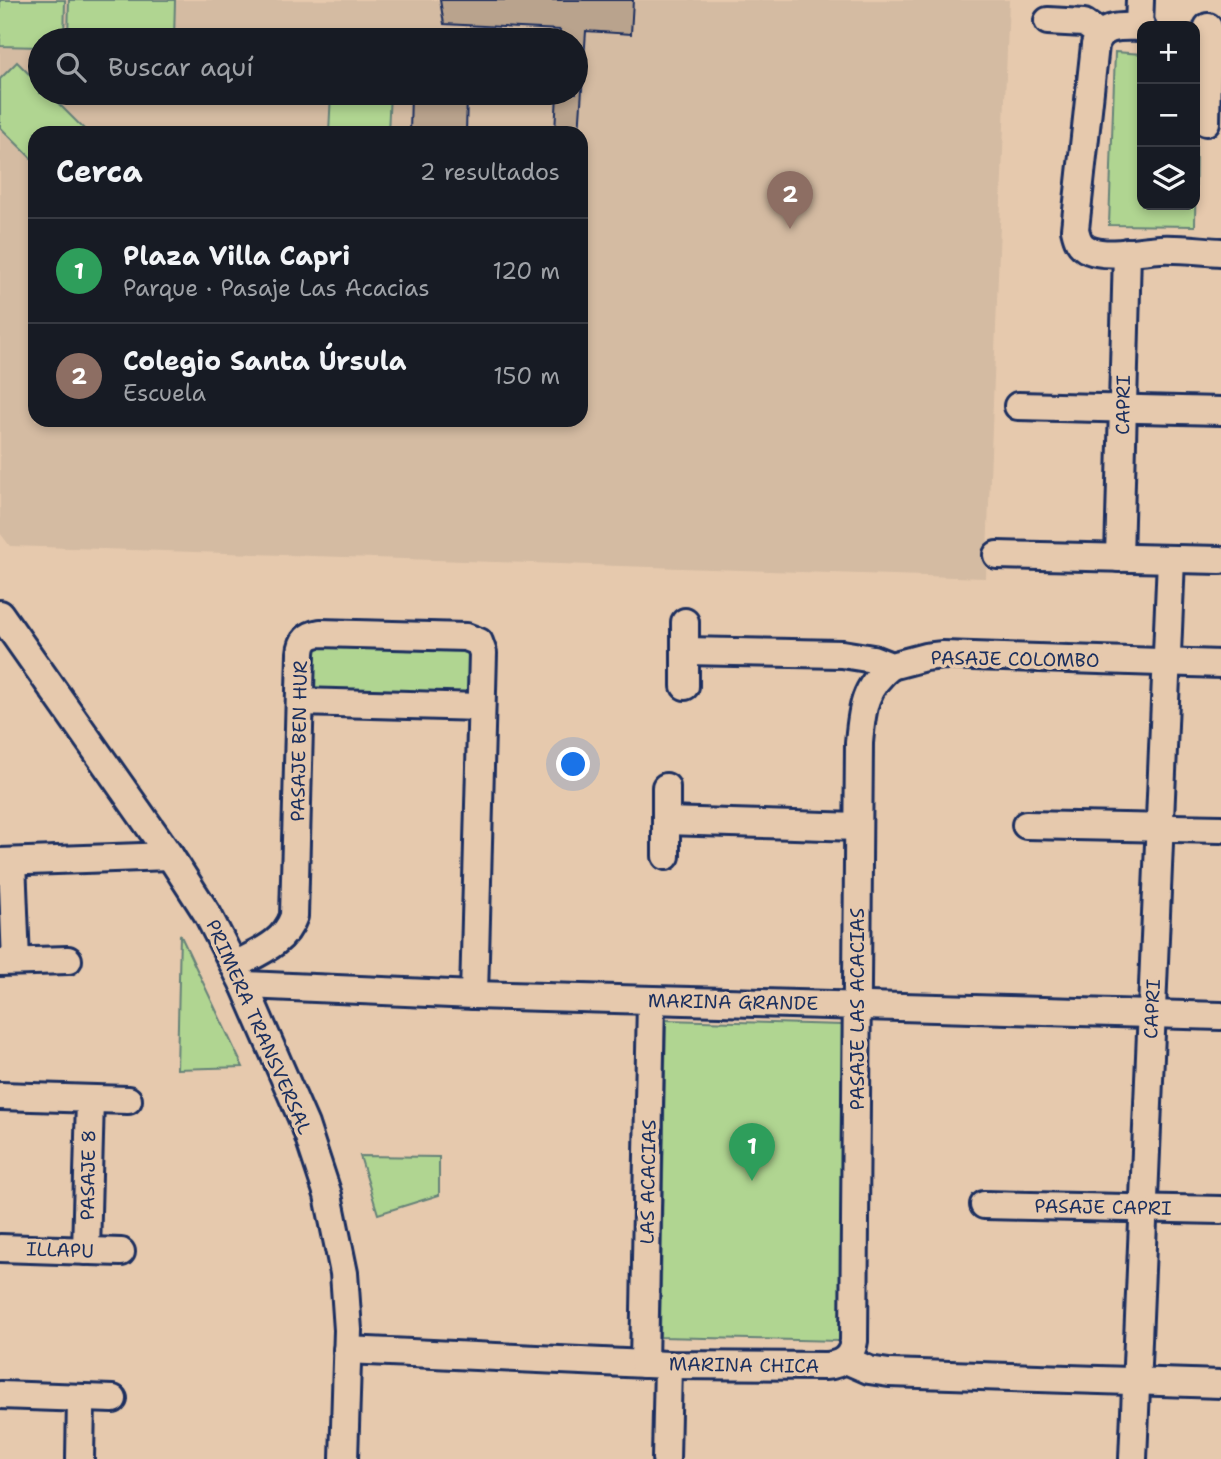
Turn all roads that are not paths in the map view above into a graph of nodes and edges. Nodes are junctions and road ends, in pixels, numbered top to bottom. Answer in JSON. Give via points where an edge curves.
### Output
{"nodes":[{"id":1,"x":1140,"y":0,"type":"edge"},
{"id":2,"x":1048,"y":21,"type":"dead end"},
{"id":3,"x":1141,"y":21,"type":"edge"},
{"id":4,"x":1208,"y":25,"type":"edge"},
{"id":5,"x":1137,"y":27,"type":"edge"},
{"id":6,"x":1100,"y":34,"type":"junction"},
{"id":7,"x":1206,"y":122,"type":"dead end"},
{"id":8,"x":1221,"y":251,"type":"edge"},
{"id":9,"x":1127,"y":252,"type":"junction"},
{"id":10,"x":1018,"y":406,"type":"dead end"},
{"id":11,"x":1123,"y":409,"type":"junction"},
{"id":12,"x":1221,"y":411,"type":"edge"},
{"id":13,"x":997,"y":555,"type":"dead end"},
{"id":14,"x":1119,"y":558,"type":"junction"},
{"id":15,"x":1171,"y":559,"type":"junction"},
{"id":16,"x":1221,"y":560,"type":"edge"},
{"id":17,"x":0,"y":614,"type":"edge"},
{"id":18,"x":685,"y":622,"type":"dead end"},
{"id":19,"x":685,"y":651,"type":"junction"},
{"id":20,"x":1167,"y":662,"type":"junction"},
{"id":21,"x":1221,"y":664,"type":"edge"},
{"id":22,"x":891,"y":666,"type":"junction"},
{"id":23,"x":685,"y":686,"type":"dead end"},
{"id":24,"x":300,"y":702,"type":"junction"},
{"id":25,"x":481,"y":707,"type":"junction"},
{"id":26,"x":666,"y":787,"type":"dead end"},
{"id":27,"x":666,"y":821,"type":"junction"},
{"id":28,"x":1026,"y":825,"type":"dead end"},
{"id":29,"x":858,"y":827,"type":"junction"},
{"id":30,"x":1160,"y":828,"type":"junction"},
{"id":31,"x":1221,"y":830,"type":"edge"},
{"id":32,"x":170,"y":856,"type":"junction"},
{"id":33,"x":666,"y":856,"type":"dead end"},
{"id":34,"x":6,"y":862,"type":"edge"},
{"id":35,"x":68,"y":960,"type":"dead end"},
{"id":36,"x":8,"y":961,"type":"edge"},
{"id":37,"x":240,"y":975,"type":"junction"},
{"id":38,"x":474,"y":995,"type":"junction"},
{"id":39,"x":651,"y":1000,"type":"junction"},
{"id":40,"x":857,"y":1004,"type":"junction"},
{"id":41,"x":1152,"y":1014,"type":"junction"},
{"id":42,"x":1221,"y":1016,"type":"edge"},
{"id":43,"x":0,"y":1097,"type":"edge"},
{"id":44,"x":90,"y":1099,"type":"junction"},
{"id":45,"x":128,"y":1100,"type":"dead end"},
{"id":46,"x":984,"y":1205,"type":"dead end"},
{"id":47,"x":1143,"y":1208,"type":"junction"},
{"id":48,"x":1221,"y":1210,"type":"edge"},
{"id":49,"x":0,"y":1248,"type":"edge"},
{"id":50,"x":86,"y":1251,"type":"junction"},
{"id":51,"x":121,"y":1252,"type":"dead end"},
{"id":52,"x":347,"y":1350,"type":"junction"},
{"id":53,"x":846,"y":1360,"type":"junction"},
{"id":54,"x":656,"y":1364,"type":"junction"},
{"id":55,"x":1136,"y":1382,"type":"junction"},
{"id":56,"x":1221,"y":1384,"type":"edge"},
{"id":57,"x":0,"y":1395,"type":"edge"},
{"id":58,"x":81,"y":1398,"type":"junction"},
{"id":59,"x":113,"y":1399,"type":"dead end"},
{"id":60,"x":80,"y":1459,"type":"edge"},
{"id":61,"x":344,"y":1459,"type":"edge"},
{"id":62,"x":666,"y":1459,"type":"edge"},
{"id":63,"x":1133,"y":1459,"type":"edge"}],
"edges":[{"from":1,"to":3,"type":"street"},
{"from":2,"to":6,"type":"street","via":[[1084,23]]},
{"from":4,"to":7,"type":"street"},
{"from":5,"to":6,"type":"street","via":[[1110,28]]},
{"from":6,"to":9,"type":"street","via":[[1094,50],[1075,229],[1081,245],[1092,251]]},
{"from":8,"to":9,"type":"street"},
{"from":9,"to":11,"type":"street","name":"CAPRI"},
{"from":10,"to":11,"type":"street"},
{"from":11,"to":12,"type":"street"},
{"from":11,"to":14,"type":"street","name":"CAPRI"},
{"from":13,"to":14,"type":"street"},
{"from":14,"to":15,"type":"street"},
{"from":15,"to":16,"type":"street"},
{"from":15,"to":20,"type":"street","name":"CAPRI"},
{"from":17,"to":32,"type":"street","name":"PRIMERA TRANSVERSAL"},
{"from":18,"to":19,"type":"street"},
{"from":19,"to":22,"type":"street","via":[[842,654]]},
{"from":19,"to":23,"type":"street"},
{"from":20,"to":21,"type":"street","name":"PASAJE COLOMBO"},
{"from":20,"to":22,"type":"street","name":"PASAJE COLOMBO","via":[[943,655]]},
{"from":20,"to":30,"type":"street","name":"CAPRI"},
{"from":22,"to":29,"type":"street","name":"PASAJE LAS ACACIAS","via":[[875,679],[863,708]]},
{"from":24,"to":25,"type":"street"},
{"from":24,"to":25,"type":"street","name":"PASAJE BEN HUR","via":[[302,645],[320,632],[473,638],[482,647]]},
{"from":24,"to":37,"type":"street","name":"PASAJE BEN HUR","via":[[294,916],[285,936]]},
{"from":25,"to":38,"type":"street","name":"PASAJE BEN HUR"},
{"from":26,"to":27,"type":"street"},
{"from":27,"to":29,"type":"street"},
{"from":27,"to":33,"type":"street"},
{"from":28,"to":30,"type":"street"},
{"from":29,"to":40,"type":"street","name":"PASAJE LAS ACACIAS"},
{"from":30,"to":31,"type":"street"},
{"from":30,"to":41,"type":"street","name":"CAPRI"},
{"from":32,"to":34,"type":"street"},
{"from":32,"to":37,"type":"street","name":"PRIMERA TRANSVERSAL"},
{"from":34,"to":36,"type":"street","via":[[13,902]]},
{"from":35,"to":36,"type":"street"},
{"from":37,"to":38,"type":"street","name":"MARINA GRANDE"},
{"from":37,"to":52,"type":"street","name":"PRIMERA TRANSVERSAL","via":[[305,1125],[328,1195],[344,1273]]},
{"from":38,"to":39,"type":"street","name":"MARINA GRANDE"},
{"from":39,"to":40,"type":"street","name":"MARINA GRANDE"},
{"from":39,"to":54,"type":"street","name":"LAS ACACIAS"},
{"from":40,"to":41,"type":"street","name":"MARINA GRANDE"},
{"from":40,"to":53,"type":"street","name":"PASAJE LAS ACACIAS","via":[[854,1340]]},
{"from":41,"to":42,"type":"street","name":"MARINA GRANDE"},
{"from":41,"to":47,"type":"street","name":"CAPRI"},
{"from":43,"to":44,"type":"street"},
{"from":44,"to":45,"type":"street"},
{"from":44,"to":50,"type":"street","name":"PASAJE 8"},
{"from":46,"to":47,"type":"street","name":"PASAJE CAPRI"},
{"from":47,"to":48,"type":"street","name":"PASAJE CAPRI"},
{"from":47,"to":55,"type":"street","name":"CAPRI"},
{"from":49,"to":50,"type":"street","name":"ILLAPU"},
{"from":50,"to":51,"type":"street","name":"ILLAPU"},
{"from":52,"to":54,"type":"street","name":"MARINA CHICA"},
{"from":52,"to":61,"type":"street","name":"PRIMERA TRANSVERSAL"},
{"from":53,"to":54,"type":"street","name":"MARINA CHICA","via":[[825,1366]]},
{"from":53,"to":55,"type":"street","name":"MARINA CHICA","via":[[889,1373]]},
{"from":54,"to":62,"type":"street","name":"LAS ACACIAS"},
{"from":55,"to":56,"type":"street","name":"MARINA CHICA"},
{"from":55,"to":63,"type":"street","name":"CAPRI"},
{"from":57,"to":58,"type":"street"},
{"from":58,"to":59,"type":"street"},
{"from":58,"to":60,"type":"street"}]}
